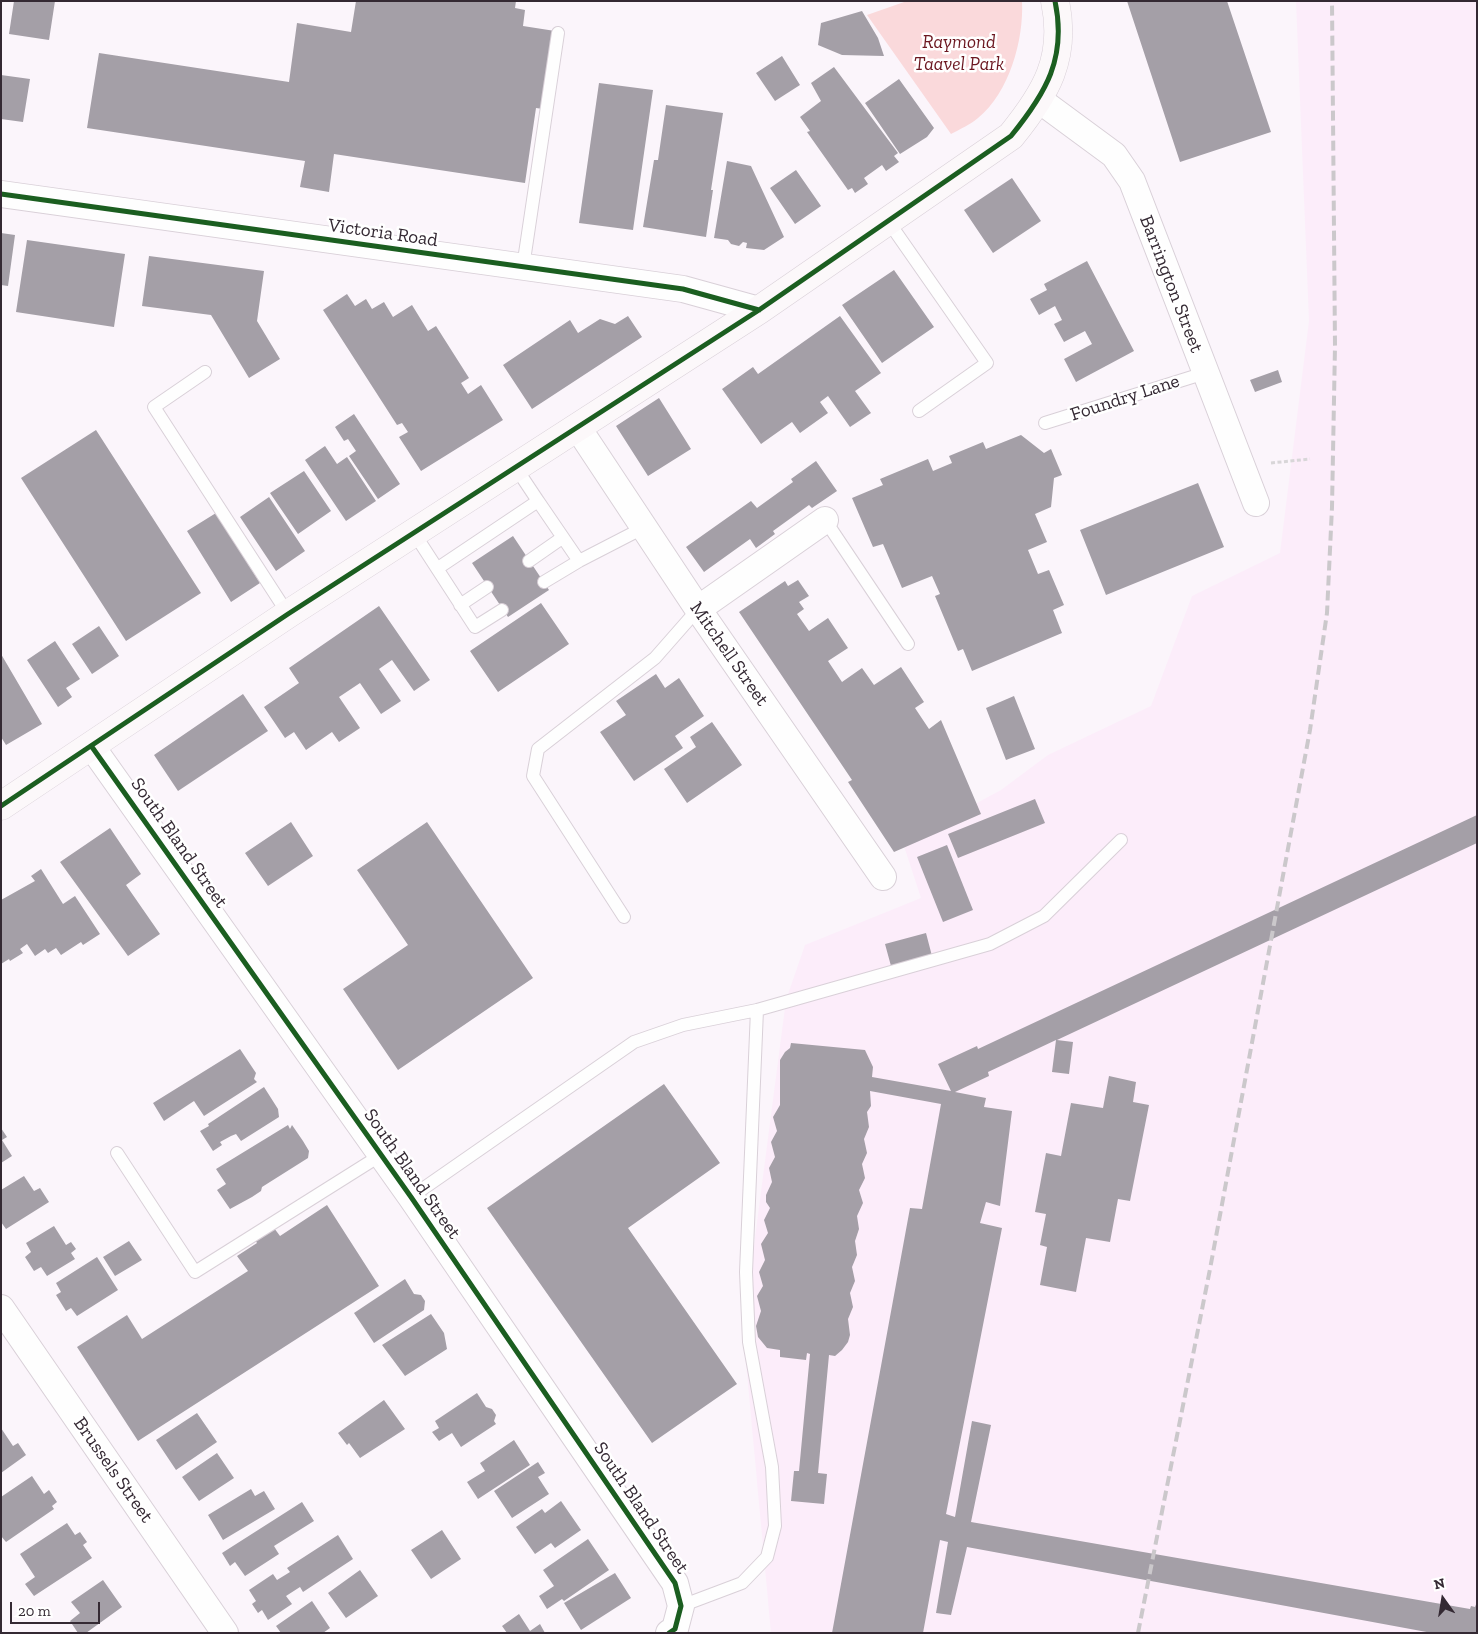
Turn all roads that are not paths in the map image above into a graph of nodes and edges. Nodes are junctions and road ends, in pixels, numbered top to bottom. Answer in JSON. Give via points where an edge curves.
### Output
{"nodes":[{"id":1,"x":1055,"y":1,"type":"edge"},
{"id":2,"x":558,"y":34,"type":"dead end"},
{"id":3,"x":1038,"y":99,"type":"junction"},
{"id":4,"x":1,"y":194,"type":"edge"},
{"id":5,"x":888,"y":221,"type":"junction"},
{"id":6,"x":523,"y":267,"type":"junction"},
{"id":7,"x":759,"y":310,"type":"junction"},
{"id":8,"x":205,"y":372,"type":"dead end"},
{"id":9,"x":1205,"y":373,"type":"junction"},
{"id":10,"x":919,"y":410,"type":"dead end"},
{"id":11,"x":1045,"y":424,"type":"dead end"},
{"id":12,"x":578,"y":428,"type":"junction"},
{"id":13,"x":516,"y":468,"type":"junction"},
{"id":14,"x":538,"y":501,"type":"junction"},
{"id":15,"x":1256,"y":502,"type":"dead end"},
{"id":16,"x":825,"y":520,"type":"joint"},
{"id":17,"x":643,"y":528,"type":"junction"},
{"id":18,"x":414,"y":533,"type":"junction"},
{"id":19,"x":562,"y":538,"type":"junction"},
{"id":20,"x":529,"y":560,"type":"dead end"},
{"id":21,"x":579,"y":561,"type":"junction"},
{"id":22,"x":438,"y":568,"type":"junction"},
{"id":23,"x":544,"y":582,"type":"dead end"},
{"id":24,"x":488,"y":587,"type":"dead end"},
{"id":25,"x":460,"y":605,"type":"junction"},
{"id":26,"x":698,"y":609,"type":"junction"},
{"id":27,"x":502,"y":610,"type":"dead end"},
{"id":28,"x":288,"y":614,"type":"junction"},
{"id":29,"x":908,"y":644,"type":"dead end"},
{"id":30,"x":92,"y":746,"type":"junction"},
{"id":31,"x":1,"y":806,"type":"edge"},
{"id":32,"x":1121,"y":840,"type":"dead end"},
{"id":33,"x":883,"y":877,"type":"dead end"},
{"id":34,"x":624,"y":916,"type":"dead end"},
{"id":35,"x":757,"y":1010,"type":"junction"},
{"id":36,"x":117,"y":1153,"type":"dead end"},
{"id":37,"x":381,"y":1155,"type":"junction"},
{"id":38,"x":411,"y":1197,"type":"junction"},
{"id":39,"x":1,"y":1308,"type":"edge"},
{"id":40,"x":675,"y":1623,"type":"edge"},
{"id":41,"x":225,"y":1633,"type":"edge"}],
"edges":[{"from":1,"to":3,"type":"street","via":[[1060,23],[1059,42],[1052,71]]},
{"from":2,"to":6,"type":"lane"},
{"from":3,"to":5,"type":"street","via":[[1011,136]]},
{"from":3,"to":9,"type":"street","name":"Barrington Street","via":[[1114,155],[1132,181]]},
{"from":4,"to":6,"type":"street","name":"Victoria Road"},
{"from":5,"to":7,"type":"street"},
{"from":5,"to":10,"type":"lane","via":[[987,363]]},
{"from":6,"to":7,"type":"street","name":"Victoria Road","via":[[683,289]]},
{"from":7,"to":12,"type":"street"},
{"from":8,"to":28,"type":"lane","via":[[154,407]]},
{"from":9,"to":11,"type":"lane","name":"Foundry Lane"},
{"from":9,"to":15,"type":"street","name":"Barrington Street"},
{"from":12,"to":13,"type":"street"},
{"from":12,"to":17,"type":"street","name":"Mitchell Street"},
{"from":13,"to":14,"type":"lane"},
{"from":13,"to":18,"type":"street"},
{"from":14,"to":19,"type":"lane"},
{"from":14,"to":22,"type":"lane"},
{"from":16,"to":26,"type":"street"},
{"from":16,"to":29,"type":"lane"},
{"from":17,"to":21,"type":"lane"},
{"from":17,"to":26,"type":"street","name":"Mitchell Street"},
{"from":18,"to":22,"type":"lane"},
{"from":18,"to":28,"type":"street"},
{"from":19,"to":20,"type":"lane"},
{"from":19,"to":21,"type":"lane"},
{"from":21,"to":23,"type":"lane"},
{"from":22,"to":25,"type":"lane"},
{"from":24,"to":25,"type":"lane"},
{"from":25,"to":27,"type":"lane","via":[[475,627]]},
{"from":26,"to":33,"type":"street","name":"Mitchell Street"},
{"from":26,"to":34,"type":"lane","via":[[655,658],[538,749],[533,776]]},
{"from":28,"to":30,"type":"street"},
{"from":30,"to":31,"type":"street"},
{"from":30,"to":37,"type":"street","name":"South Bland Street"},
{"from":32,"to":35,"type":"lane","via":[[1044,916],[990,944]]},
{"from":35,"to":38,"type":"lane","via":[[683,1025],[634,1042]]},
{"from":35,"to":40,"type":"lane","via":[[746,1272],[749,1342],[772,1467],[775,1526],[767,1557],[742,1583]]},
{"from":36,"to":37,"type":"lane","via":[[195,1272]]},
{"from":37,"to":38,"type":"street","name":"South Bland Street"},
{"from":38,"to":40,"type":"street","name":"South Bland Street","via":[[676,1583]]},
{"from":39,"to":41,"type":"street","name":"Brussels Street"}]}
